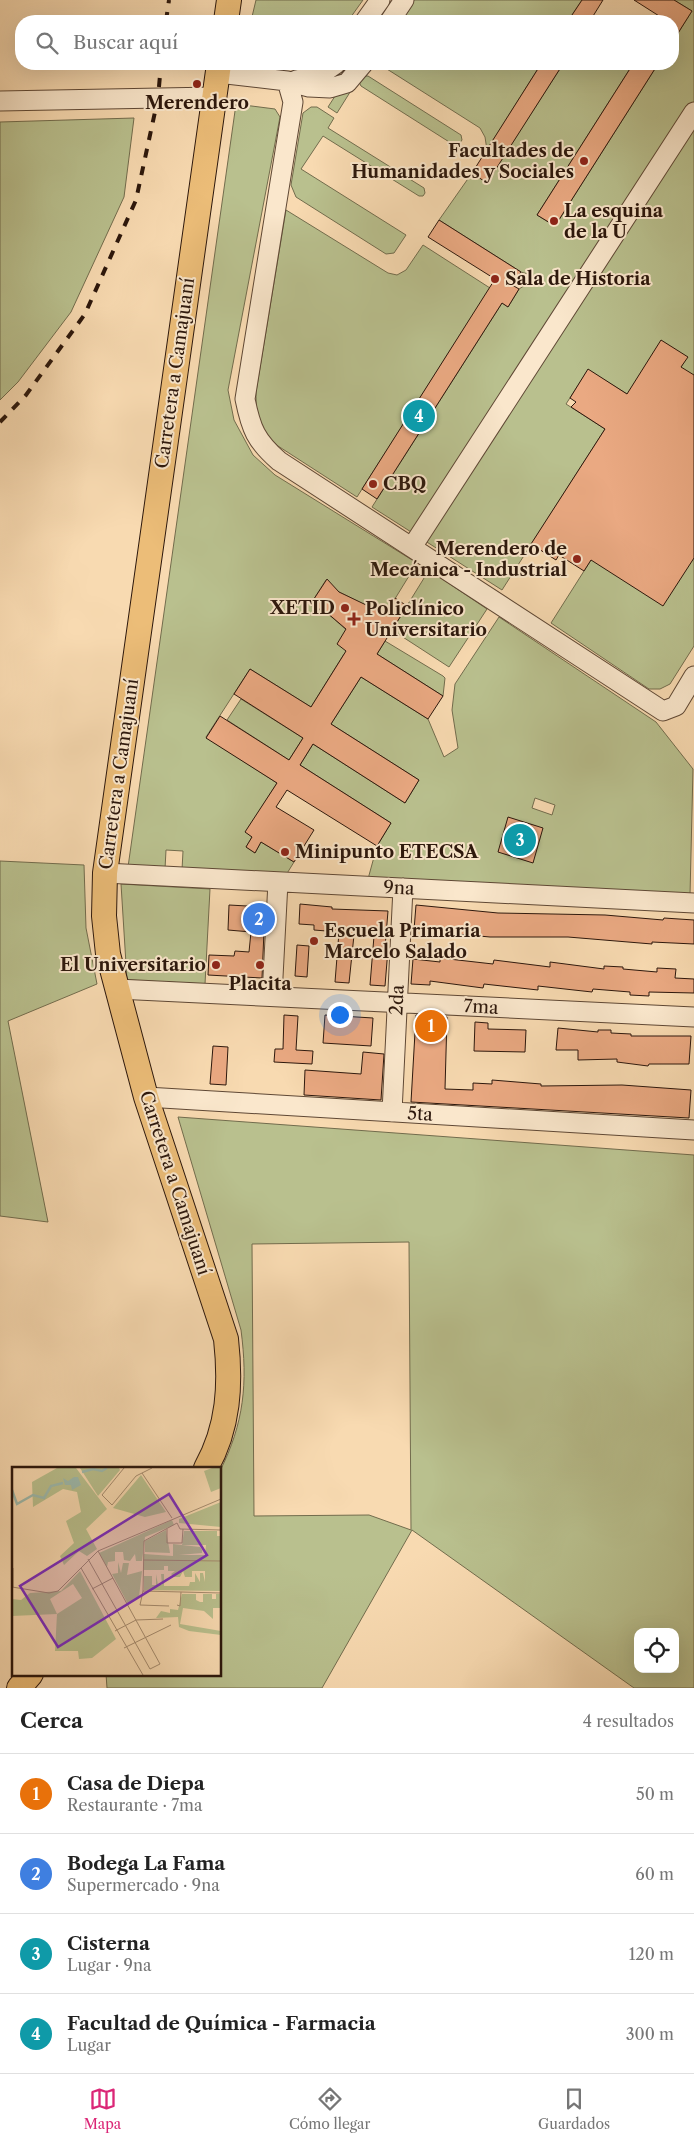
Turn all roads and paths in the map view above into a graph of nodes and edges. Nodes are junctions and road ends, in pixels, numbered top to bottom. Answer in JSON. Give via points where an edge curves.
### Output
{"nodes":[{"id":1,"x":229,"y":0,"type":"edge"},
{"id":2,"x":380,"y":0,"type":"edge"},
{"id":3,"x":404,"y":0,"type":"edge"},
{"id":4,"x":227,"y":15,"type":"edge"},
{"id":5,"x":370,"y":15,"type":"edge"},
{"id":6,"x":394,"y":15,"type":"edge"},
{"id":7,"x":218,"y":70,"type":"edge"},
{"id":8,"x":228,"y":70,"type":"edge"},
{"id":9,"x":327,"y":70,"type":"edge"},
{"id":10,"x":358,"y":70,"type":"edge"},
{"id":11,"x":287,"y":82,"type":"junction"},
{"id":12,"x":214,"y":97,"type":"junction"},
{"id":13,"x":0,"y":101,"type":"edge"},
{"id":14,"x":694,"y":112,"type":"edge"},
{"id":15,"x":412,"y":547,"type":"junction"},
{"id":16,"x":694,"y":676,"type":"edge"},
{"id":17,"x":104,"y":873,"type":"junction"},
{"id":18,"x":278,"y":882,"type":"junction"},
{"id":19,"x":403,"y":888,"type":"junction"},
{"id":20,"x":694,"y":903,"type":"edge"},
{"id":21,"x":117,"y":989,"type":"junction"},
{"id":22,"x":272,"y":996,"type":"junction"},
{"id":23,"x":397,"y":1002,"type":"junction"},
{"id":24,"x":694,"y":1017,"type":"edge"},
{"id":25,"x":146,"y":1097,"type":"junction"},
{"id":26,"x":392,"y":1112,"type":"junction"},
{"id":27,"x":694,"y":1130,"type":"edge"},
{"id":28,"x":206,"y":1467,"type":"edge"},
{"id":29,"x":29,"y":1676,"type":"edge"},
{"id":30,"x":19,"y":1688,"type":"edge"}],
"edges":[{"from":1,"to":4,"type":"main road"},
{"from":2,"to":5,"type":"street"},
{"from":3,"to":6,"type":"street"},
{"from":7,"to":12,"type":"main road","name":"Carretera a Camajuaní"},
{"from":8,"to":11,"type":"street"},
{"from":9,"to":11,"type":"street","via":[[320,75]]},
{"from":10,"to":11,"type":"street","via":[[347,82],[330,88],[309,88]]},
{"from":11,"to":15,"type":"street","via":[[293,102],[245,399],[250,426],[262,446],[279,462]]},
{"from":12,"to":13,"type":"street"},
{"from":12,"to":17,"type":"main road","name":"Carretera a Camajuaní"},
{"from":14,"to":15,"type":"street"},
{"from":15,"to":16,"type":"street","via":[[663,711],[676,706]]},
{"from":17,"to":18,"type":"street","name":"9na"},
{"from":17,"to":21,"type":"main road","name":"Carretera a Camajuaní","via":[[108,954]]},
{"from":18,"to":19,"type":"street","name":"9na"},
{"from":18,"to":22,"type":"street"},
{"from":19,"to":20,"type":"street","name":"9na"},
{"from":19,"to":23,"type":"street","name":"2da"},
{"from":21,"to":22,"type":"street","name":"7ma"},
{"from":21,"to":25,"type":"main road","name":"Carretera a Camajuaní"},
{"from":22,"to":23,"type":"street","name":"7ma"},
{"from":23,"to":24,"type":"street","name":"7ma"},
{"from":23,"to":26,"type":"street","name":"2da"},
{"from":25,"to":26,"type":"street","name":"5ta"},
{"from":25,"to":28,"type":"main road","name":"Carretera a Camajuaní","via":[[226,1339],[229,1399],[223,1429]]},
{"from":26,"to":27,"type":"street","name":"5ta"},
{"from":29,"to":30,"type":"main road"}]}
